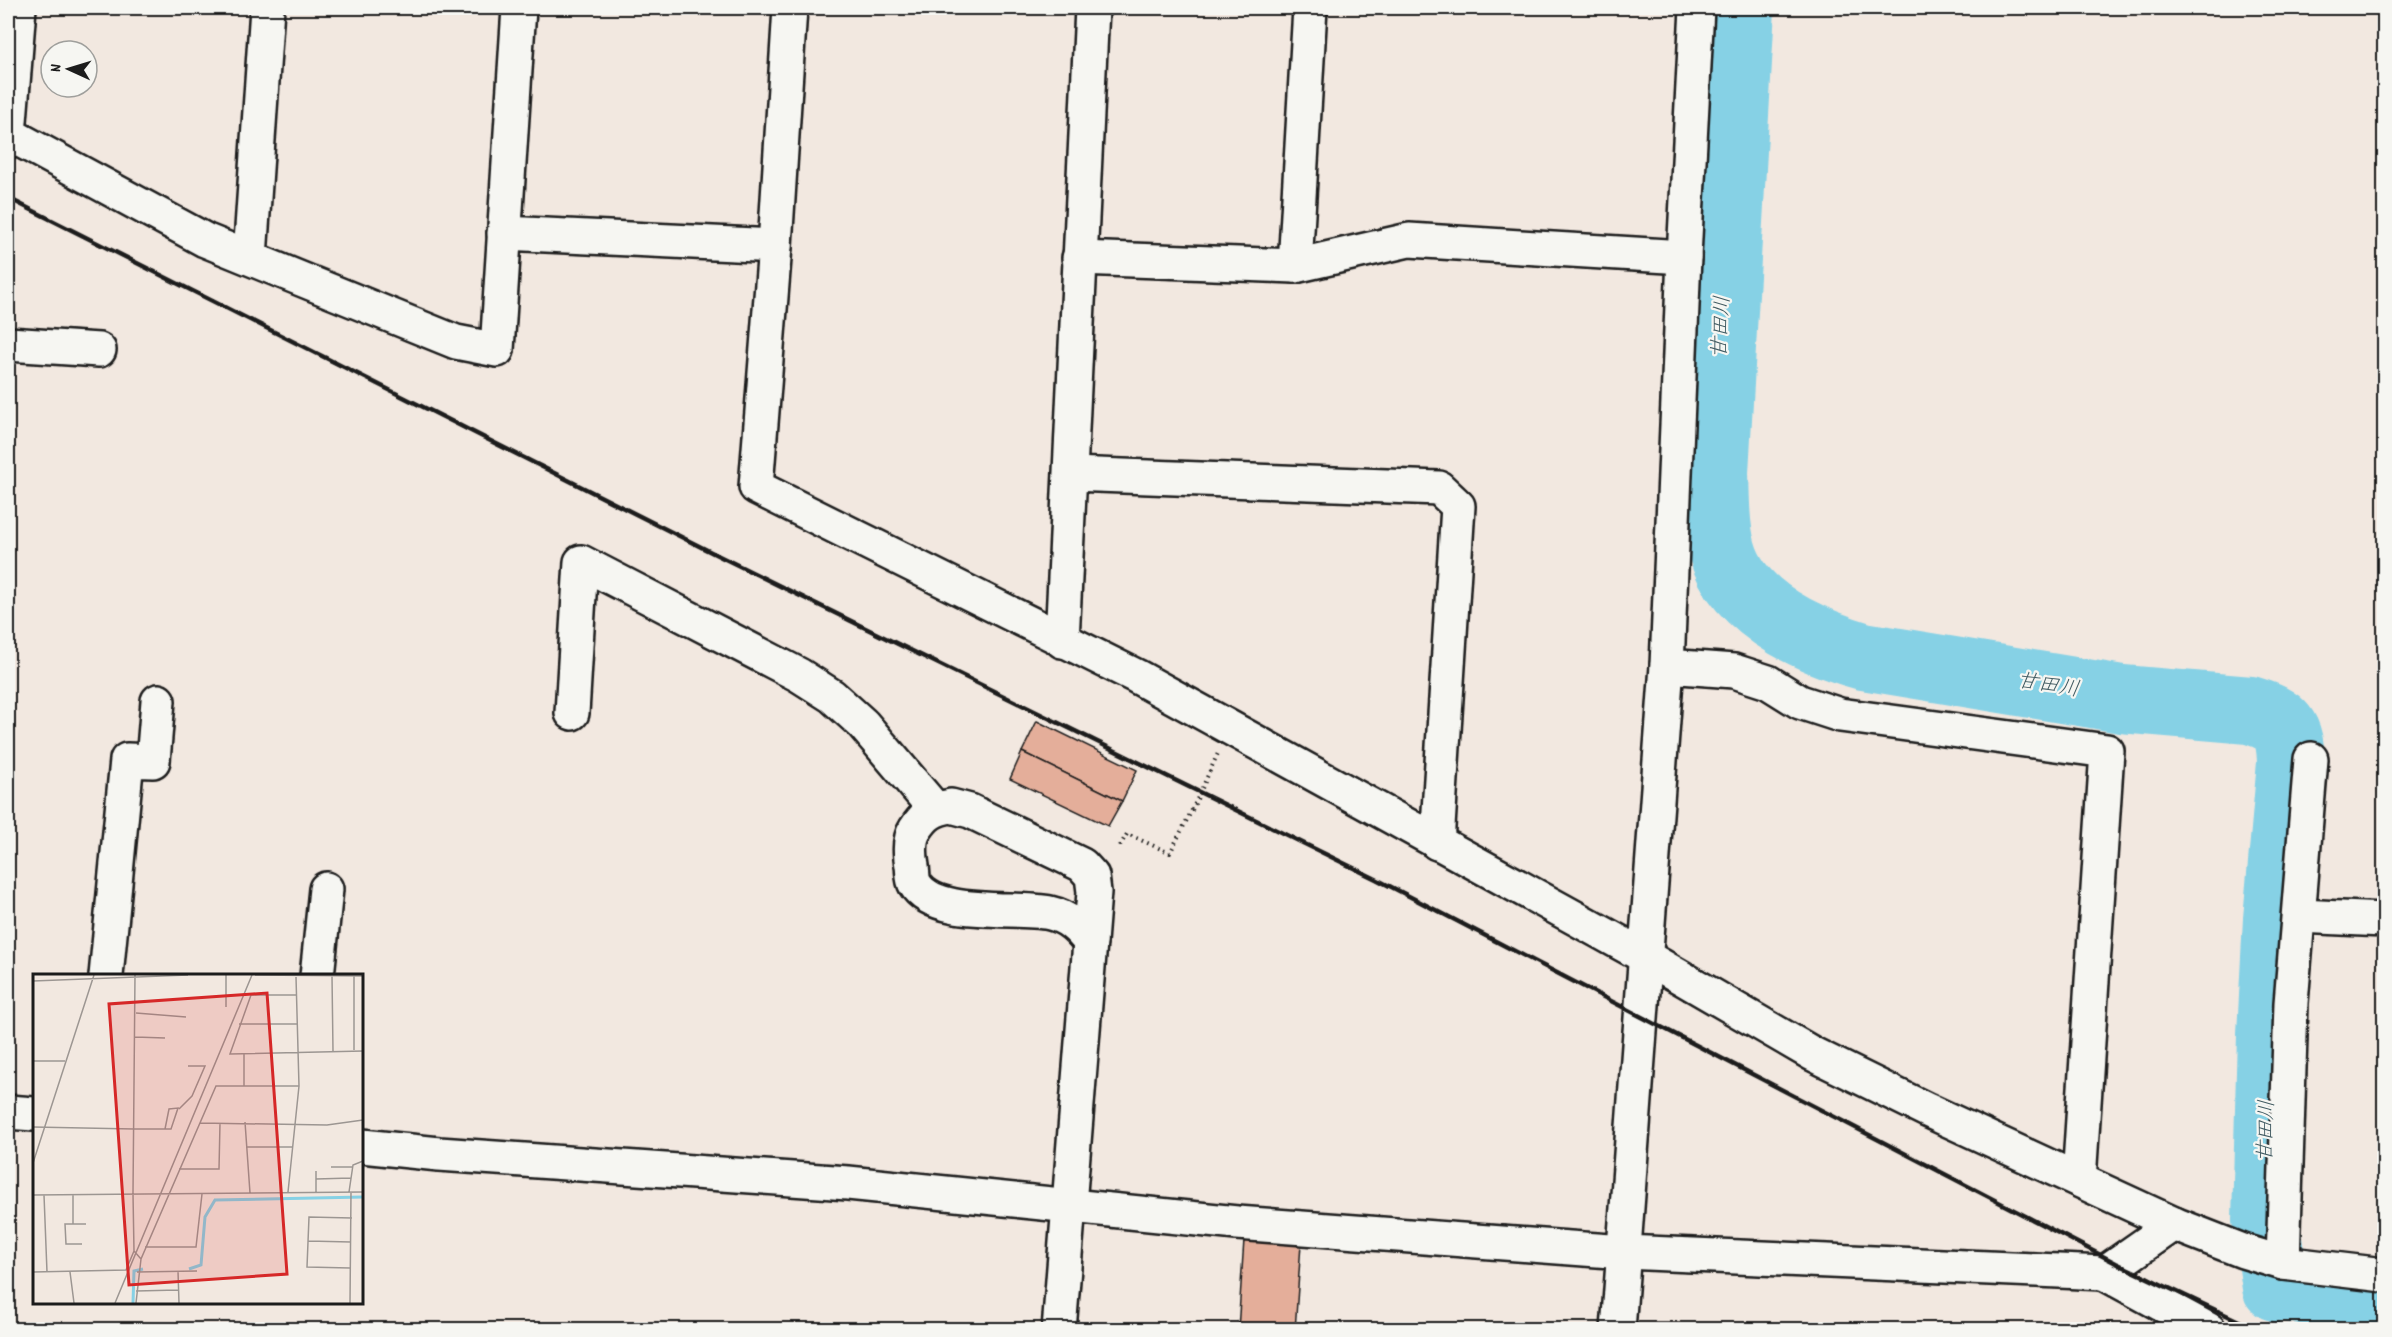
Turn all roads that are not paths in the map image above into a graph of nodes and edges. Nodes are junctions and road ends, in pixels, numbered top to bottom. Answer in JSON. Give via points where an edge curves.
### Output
{"nodes":[{"id":1,"x":20,"y":8,"type":"edge"},
{"id":2,"x":267,"y":8,"type":"edge"},
{"id":3,"x":519,"y":8,"type":"edge"},
{"id":4,"x":790,"y":8,"type":"edge"},
{"id":5,"x":1092,"y":8,"type":"edge"},
{"id":6,"x":1310,"y":8,"type":"edge"},
{"id":7,"x":1697,"y":8,"type":"edge"},
{"id":8,"x":504,"y":233,"type":"junction"},
{"id":9,"x":774,"y":246,"type":"junction"},
{"id":10,"x":250,"y":256,"type":"junction"},
{"id":11,"x":1684,"y":257,"type":"junction"},
{"id":12,"x":1079,"y":258,"type":"junction"},
{"id":13,"x":1295,"y":266,"type":"junction"},
{"id":14,"x":8,"y":344,"type":"edge"},
{"id":15,"x":99,"y":350,"type":"dead end"},
{"id":16,"x":1071,"y":474,"type":"junction"},
{"id":17,"x":1062,"y":641,"type":"junction"},
{"id":18,"x":1667,"y":666,"type":"junction"},
{"id":19,"x":158,"y":701,"type":"dead end"},
{"id":20,"x":572,"y":713,"type":"dead end"},
{"id":21,"x":2311,"y":759,"type":"dead end"},
{"id":22,"x":935,"y":809,"type":"junction"},
{"id":23,"x":1437,"y":843,"type":"junction"},
{"id":24,"x":326,"y":889,"type":"dead end"},
{"id":25,"x":2299,"y":916,"type":"junction"},
{"id":26,"x":2385,"y":920,"type":"edge"},
{"id":27,"x":1090,"y":942,"type":"junction"},
{"id":28,"x":1646,"y":957,"type":"junction"},
{"id":29,"x":106,"y":974,"type":"edge"},
{"id":30,"x":317,"y":974,"type":"edge"},
{"id":31,"x":8,"y":1112,"type":"edge"},
{"id":32,"x":33,"y":1114,"type":"edge"},
{"id":33,"x":363,"y":1146,"type":"edge"},
{"id":34,"x":2079,"y":1180,"type":"junction"},
{"id":35,"x":1070,"y":1207,"type":"junction"},
{"id":36,"x":2174,"y":1224,"type":"junction"},
{"id":37,"x":1624,"y":1252,"type":"junction"},
{"id":38,"x":2283,"y":1263,"type":"junction"},
{"id":39,"x":2104,"y":1273,"type":"junction"},
{"id":40,"x":2385,"y":1275,"type":"edge"},
{"id":41,"x":1059,"y":1329,"type":"edge"},
{"id":42,"x":1618,"y":1329,"type":"edge"},
{"id":43,"x":2209,"y":1329,"type":"edge"}],
"edges":[{"from":1,"to":10,"type":"street","via":[[9,134],[205,240]]},
{"from":2,"to":10,"type":"street"},
{"from":3,"to":8,"type":"street"},
{"from":4,"to":9,"type":"street"},
{"from":5,"to":12,"type":"street"},
{"from":6,"to":13,"type":"street"},
{"from":7,"to":11,"type":"street"},
{"from":8,"to":9,"type":"street"},
{"from":8,"to":10,"type":"street","via":[[497,350],[456,342]]},
{"from":9,"to":17,"type":"street","via":[[756,487]]},
{"from":11,"to":13,"type":"street","via":[[1409,240]]},
{"from":11,"to":18,"type":"street"},
{"from":12,"to":13,"type":"street"},
{"from":12,"to":16,"type":"street"},
{"from":14,"to":15,"type":"street"},
{"from":16,"to":17,"type":"street"},
{"from":16,"to":23,"type":"street","via":[[1439,488],[1458,506]]},
{"from":17,"to":23,"type":"street","via":[[1136,676]]},
{"from":18,"to":28,"type":"street"},
{"from":18,"to":34,"type":"street","via":[[1734,671],[1768,682],[1800,702],[1840,715],[2107,751]]},
{"from":19,"to":29,"type":"street","via":[[153,761],[127,760]]},
{"from":20,"to":22,"type":"street","via":[[581,562],[832,696],[863,724]]},
{"from":21,"to":25,"type":"street"},
{"from":22,"to":27,"type":"street","via":[[951,806],[969,810],[1082,865],[1092,876],[1094,892]]},
{"from":22,"to":27,"type":"street","via":[[923,817],[911,845],[914,882],[926,896],[942,904],[1049,913],[1075,924]]},
{"from":23,"to":28,"type":"street"},
{"from":24,"to":30,"type":"street"},
{"from":25,"to":26,"type":"street"},
{"from":25,"to":38,"type":"street","via":[[2291,1003]]},
{"from":27,"to":35,"type":"street"},
{"from":28,"to":34,"type":"street","via":[[1813,1054]]},
{"from":28,"to":37,"type":"street"},
{"from":31,"to":32,"type":"street"},
{"from":33,"to":35,"type":"street","via":[[439,1155],[848,1183]]},
{"from":34,"to":36,"type":"street"},
{"from":35,"to":37,"type":"street"},
{"from":35,"to":41,"type":"street"},
{"from":36,"to":38,"type":"street"},
{"from":36,"to":39,"type":"street"},
{"from":37,"to":39,"type":"street"},
{"from":37,"to":42,"type":"street"},
{"from":38,"to":40,"type":"street"},
{"from":39,"to":43,"type":"street"}]}
